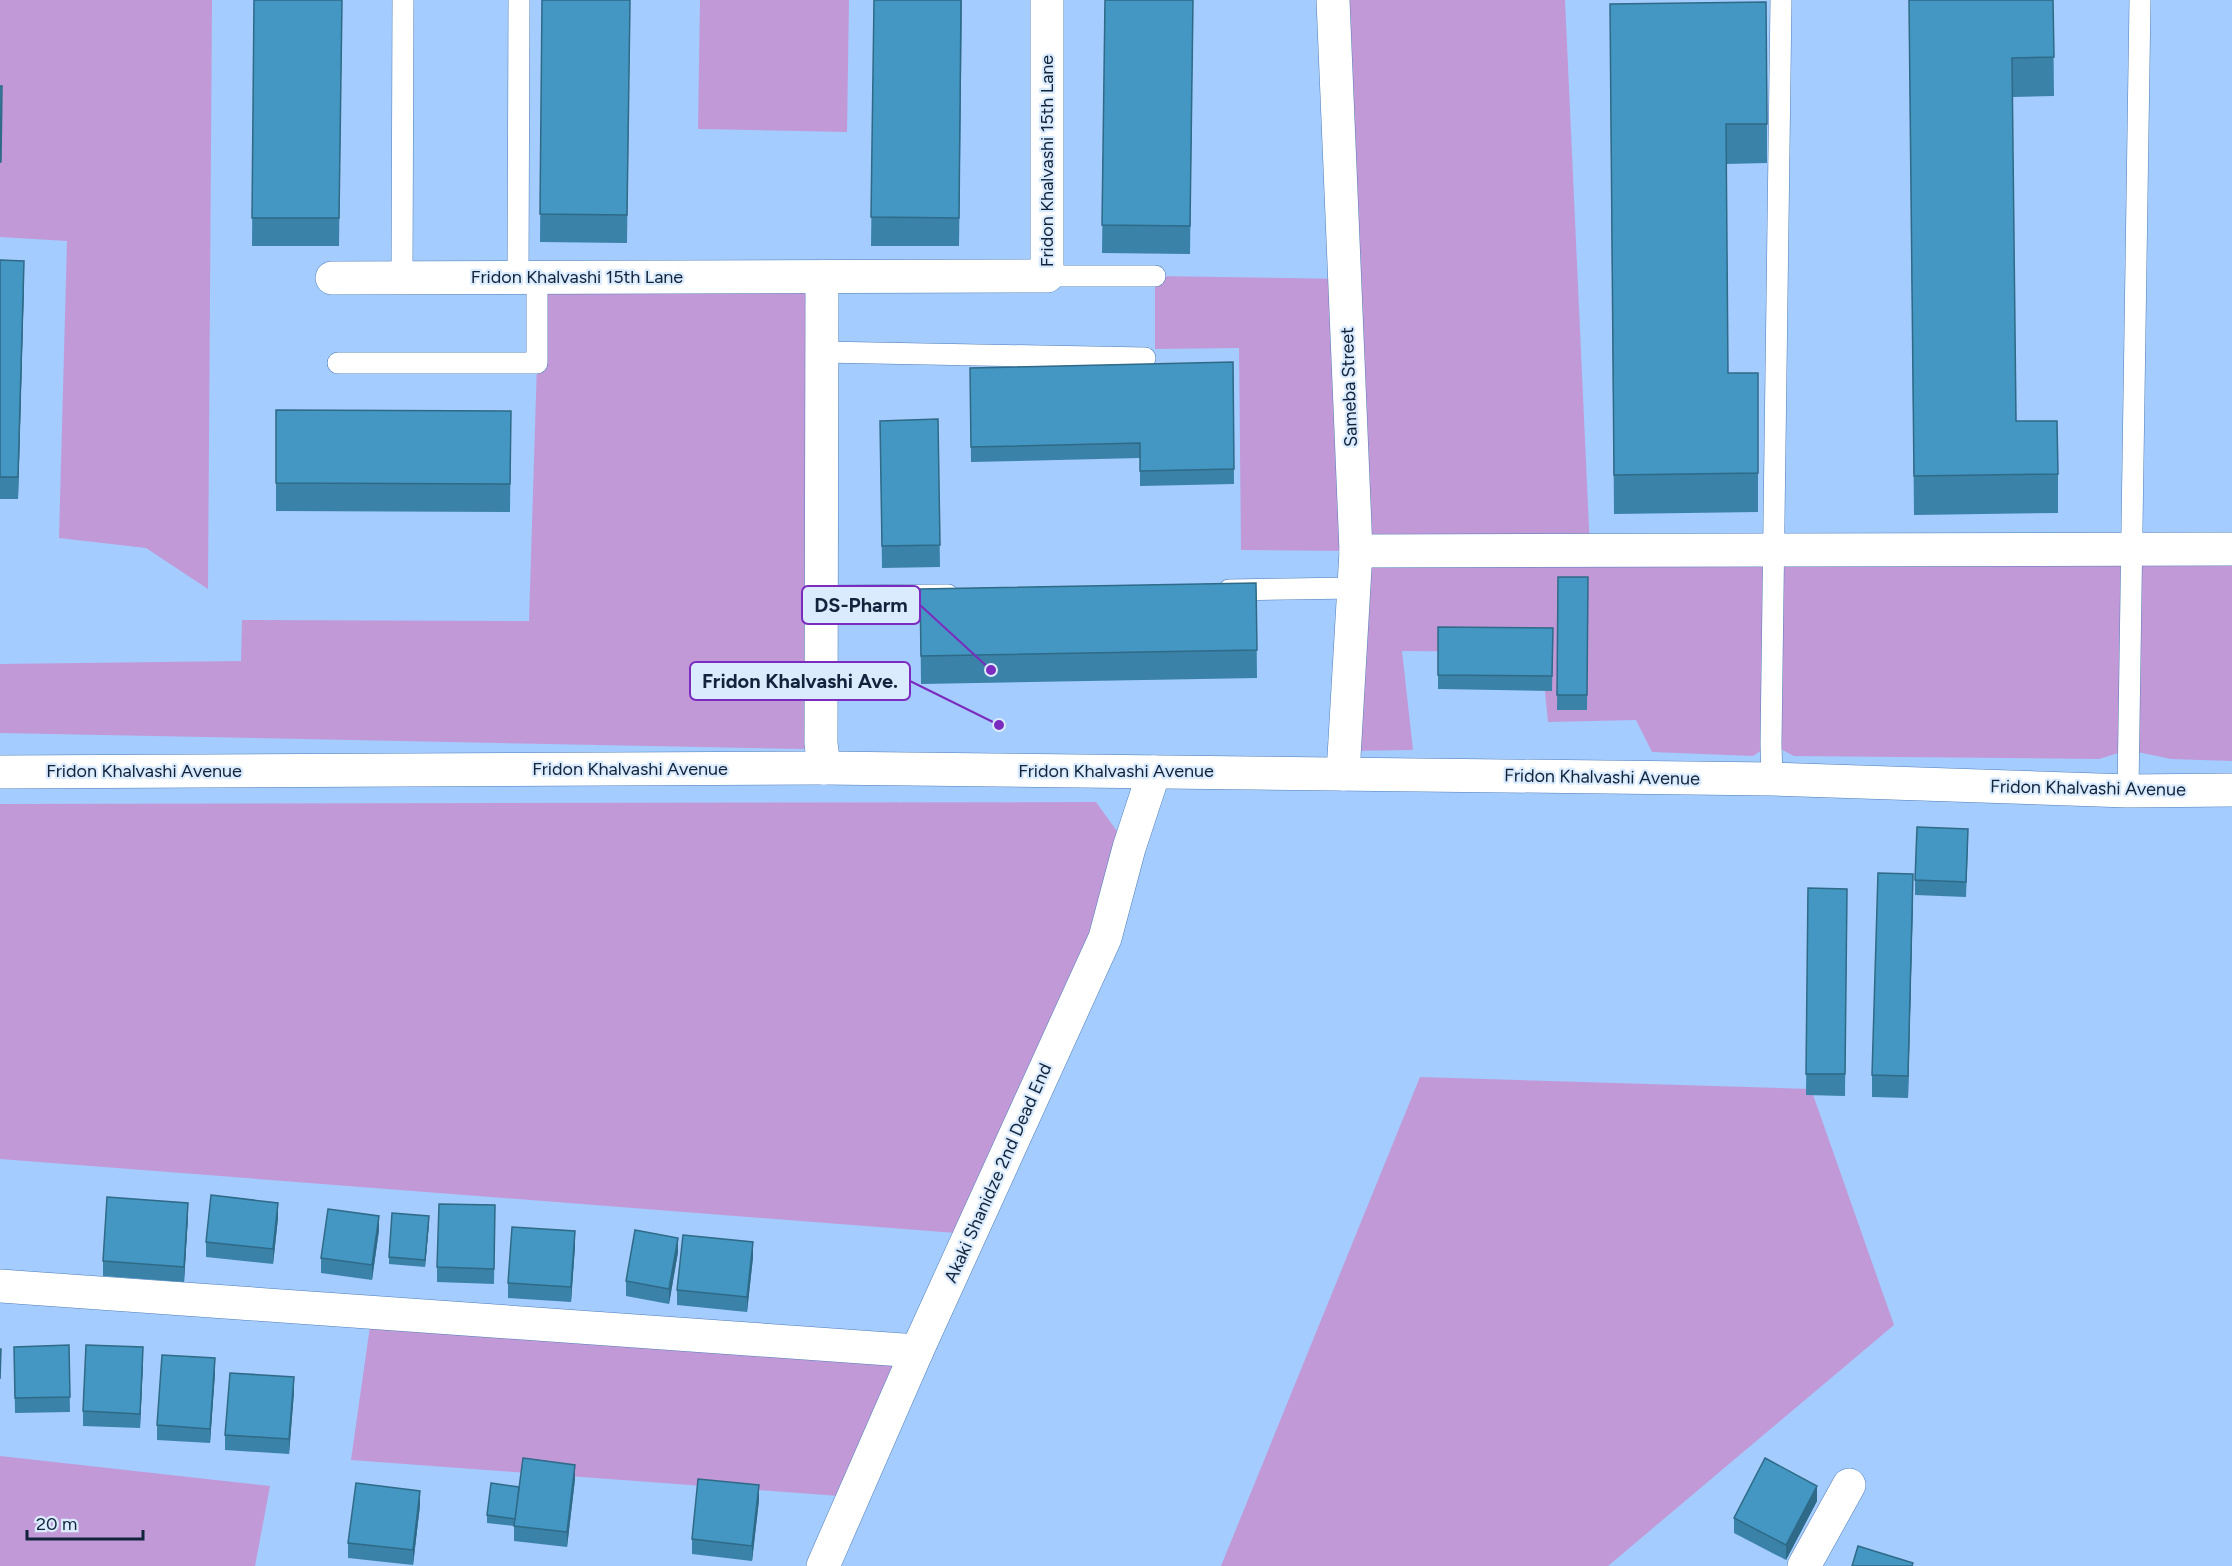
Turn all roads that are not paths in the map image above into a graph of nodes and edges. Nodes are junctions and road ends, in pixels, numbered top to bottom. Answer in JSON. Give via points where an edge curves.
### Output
{"nodes":[{"id":1,"x":403,"y":0,"type":"edge"},
{"id":2,"x":519,"y":0,"type":"edge"},
{"id":3,"x":1047,"y":0,"type":"edge"},
{"id":4,"x":1333,"y":0,"type":"edge"},
{"id":5,"x":1781,"y":0,"type":"edge"},
{"id":6,"x":2140,"y":0,"type":"edge"},
{"id":7,"x":822,"y":276,"type":"junction"},
{"id":8,"x":1047,"y":276,"type":"junction"},
{"id":9,"x":1155,"y":276,"type":"dead end"},
{"id":10,"x":527,"y":277,"type":"junction"},
{"id":11,"x":332,"y":278,"type":"dead end"},
{"id":12,"x":402,"y":278,"type":"junction"},
{"id":13,"x":822,"y":352,"type":"junction"},
{"id":14,"x":1145,"y":358,"type":"dead end"},
{"id":15,"x":338,"y":363,"type":"dead end"},
{"id":16,"x":2131,"y":549,"type":"junction"},
{"id":17,"x":2232,"y":549,"type":"edge"},
{"id":18,"x":1773,"y":550,"type":"junction"},
{"id":19,"x":1356,"y":551,"type":"junction"},
{"id":20,"x":1354,"y":588,"type":"junction"},
{"id":21,"x":1212,"y":591,"type":"edge"},
{"id":22,"x":963,"y":594,"type":"edge"},
{"id":23,"x":821,"y":596,"type":"junction"},
{"id":24,"x":824,"y":768,"type":"junction"},
{"id":25,"x":0,"y":772,"type":"edge"},
{"id":26,"x":1154,"y":772,"type":"junction"},
{"id":27,"x":1343,"y":774,"type":"junction"},
{"id":28,"x":1772,"y":779,"type":"junction"},
{"id":29,"x":2232,"y":790,"type":"edge"},
{"id":30,"x":2128,"y":791,"type":"junction"},
{"id":31,"x":0,"y":1286,"type":"edge"},
{"id":32,"x":917,"y":1351,"type":"junction"},
{"id":33,"x":1849,"y":1485,"type":"dead end"},
{"id":34,"x":823,"y":1566,"type":"edge"},
{"id":35,"x":1804,"y":1566,"type":"edge"}],
"edges":[{"from":1,"to":12,"type":"lane"},
{"from":2,"to":10,"type":"lane"},
{"from":3,"to":8,"type":"street","name":"Fridon Khalvashi 15th Lane"},
{"from":4,"to":19,"type":"street","name":"Sameba Street"},
{"from":5,"to":18,"type":"lane"},
{"from":6,"to":16,"type":"lane"},
{"from":7,"to":8,"type":"street","name":"Fridon Khalvashi 15th Lane"},
{"from":7,"to":10,"type":"street","name":"Fridon Khalvashi 15th Lane"},
{"from":7,"to":13,"type":"street"},
{"from":8,"to":9,"type":"lane"},
{"from":10,"to":12,"type":"street","name":"Fridon Khalvashi 15th Lane"},
{"from":10,"to":15,"type":"lane","via":[[537,363]]},
{"from":11,"to":12,"type":"street","name":"Fridon Khalvashi 15th Lane"},
{"from":13,"to":14,"type":"lane"},
{"from":13,"to":23,"type":"street"},
{"from":16,"to":17,"type":"street"},
{"from":16,"to":18,"type":"street"},
{"from":16,"to":30,"type":"lane"},
{"from":18,"to":19,"type":"street"},
{"from":18,"to":28,"type":"lane"},
{"from":19,"to":20,"type":"street","name":"Sameba Street"},
{"from":20,"to":21,"type":"lane"},
{"from":20,"to":27,"type":"street","name":"Sameba Street"},
{"from":22,"to":23,"type":"lane"},
{"from":23,"to":24,"type":"street"},
{"from":24,"to":25,"type":"street","name":"Fridon Khalvashi Avenue"},
{"from":24,"to":26,"type":"street","name":"Fridon Khalvashi Avenue"},
{"from":26,"to":27,"type":"street","name":"Fridon Khalvashi Avenue"},
{"from":26,"to":32,"type":"street","name":"Akaki Shanidze 2nd Dead End","via":[[1105,938]]},
{"from":27,"to":28,"type":"street","name":"Fridon Khalvashi Avenue"},
{"from":28,"to":30,"type":"street","name":"Fridon Khalvashi Avenue"},
{"from":29,"to":30,"type":"street","name":"Fridon Khalvashi Avenue"},
{"from":31,"to":32,"type":"street"},
{"from":32,"to":34,"type":"street","name":"Akaki Shanidze 2nd Dead End"},
{"from":33,"to":35,"type":"street"}]}
